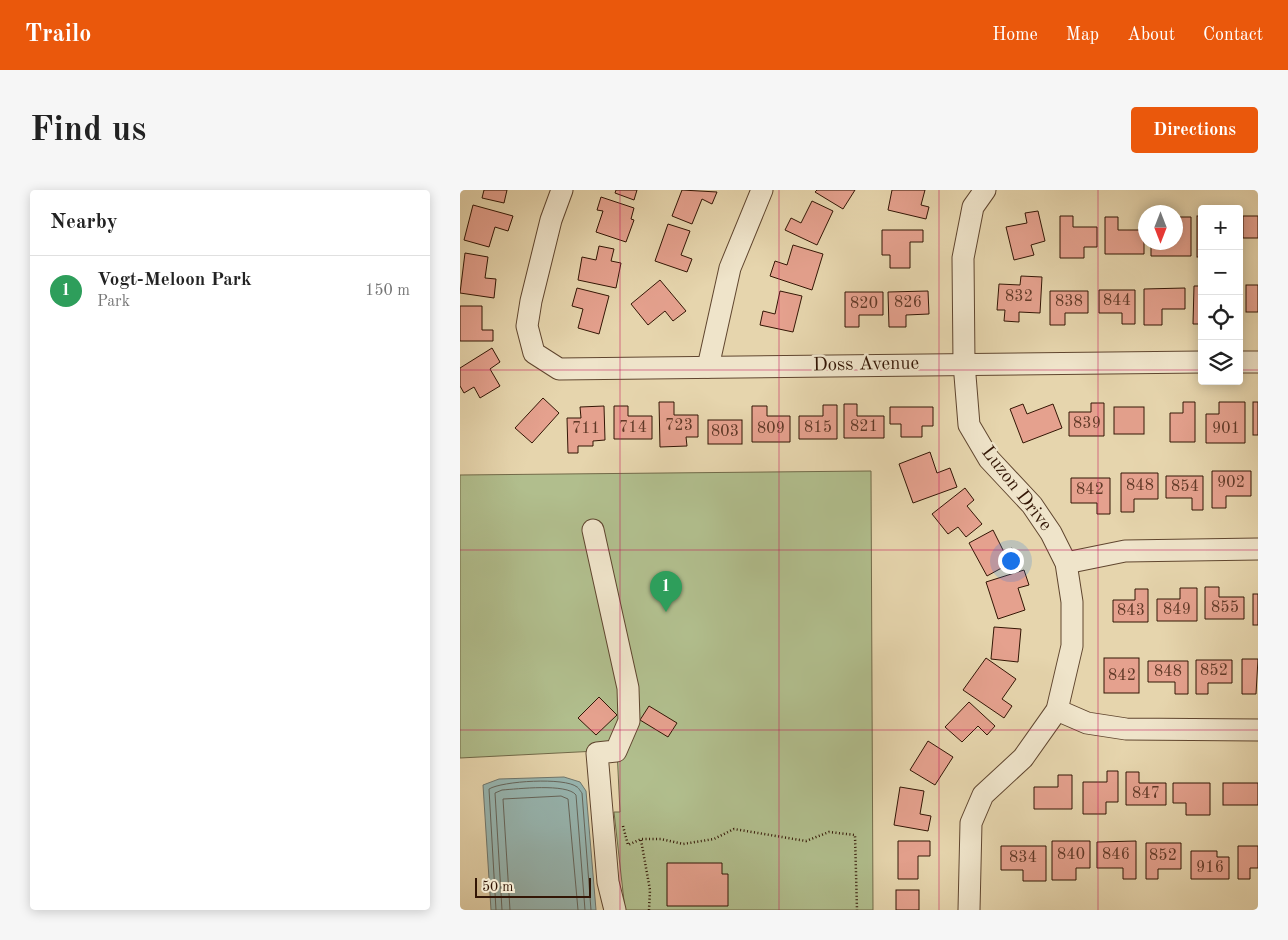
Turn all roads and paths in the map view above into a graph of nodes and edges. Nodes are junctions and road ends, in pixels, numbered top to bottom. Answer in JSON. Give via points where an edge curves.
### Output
{"nodes":[{"id":1,"x":562,"y":190,"type":"edge"},
{"id":2,"x":762,"y":190,"type":"edge"},
{"id":3,"x":985,"y":190,"type":"edge"},
{"id":4,"x":1198,"y":362,"type":"edge"},
{"id":5,"x":1243,"y":362,"type":"edge"},
{"id":6,"x":1258,"y":362,"type":"edge"},
{"id":7,"x":964,"y":363,"type":"junction"},
{"id":8,"x":708,"y":367,"type":"junction"},
{"id":9,"x":593,"y":530,"type":"dead end"},
{"id":10,"x":1258,"y":548,"type":"edge"},
{"id":11,"x":1066,"y":562,"type":"junction"},
{"id":12,"x":1057,"y":710,"type":"junction"},
{"id":13,"x":1258,"y":730,"type":"edge"},
{"id":14,"x":622,"y":821,"type":"dead end"},
{"id":15,"x":641,"y":839,"type":"junction"},
{"id":16,"x":614,"y":910,"type":"edge"},
{"id":17,"x":649,"y":910,"type":"edge"},
{"id":18,"x":857,"y":910,"type":"edge"},
{"id":19,"x":969,"y":910,"type":"edge"}],
"edges":[{"from":1,"to":8,"type":"street","name":"Doss Avenue","via":[[551,220],[531,301],[527,326],[534,353],[558,369]]},
{"from":2,"to":8,"type":"street","via":[[730,268]]},
{"from":3,"to":7,"type":"street","name":"Luzon Drive","via":[[973,208],[963,258]]},
{"from":4,"to":7,"type":"street","name":"Doss Avenue"},
{"from":5,"to":6,"type":"street"},
{"from":7,"to":8,"type":"street","name":"Doss Avenue"},
{"from":7,"to":11,"type":"street","name":"Luzon Drive","via":[[969,425],[989,459],[1032,504]]},
{"from":9,"to":16,"type":"street","via":[[628,688],[628,721],[616,751],[597,753],[608,882]]},
{"from":10,"to":11,"type":"street","via":[[1125,551]]},
{"from":11,"to":12,"type":"street","name":"Luzon Drive","via":[[1072,602],[1072,646]]},
{"from":12,"to":13,"type":"street","via":[[1087,722],[1126,728]]},
{"from":12,"to":19,"type":"street","name":"Luzon Drive","via":[[1023,758],[984,795],[971,822]]},
{"from":14,"to":15,"type":"path","via":[[628,845]]},
{"from":15,"to":17,"type":"path","via":[[650,890]]},
{"from":15,"to":18,"type":"path","via":[[684,844],[714,839],[734,830],[806,841],[829,832],[855,836]]}]}
